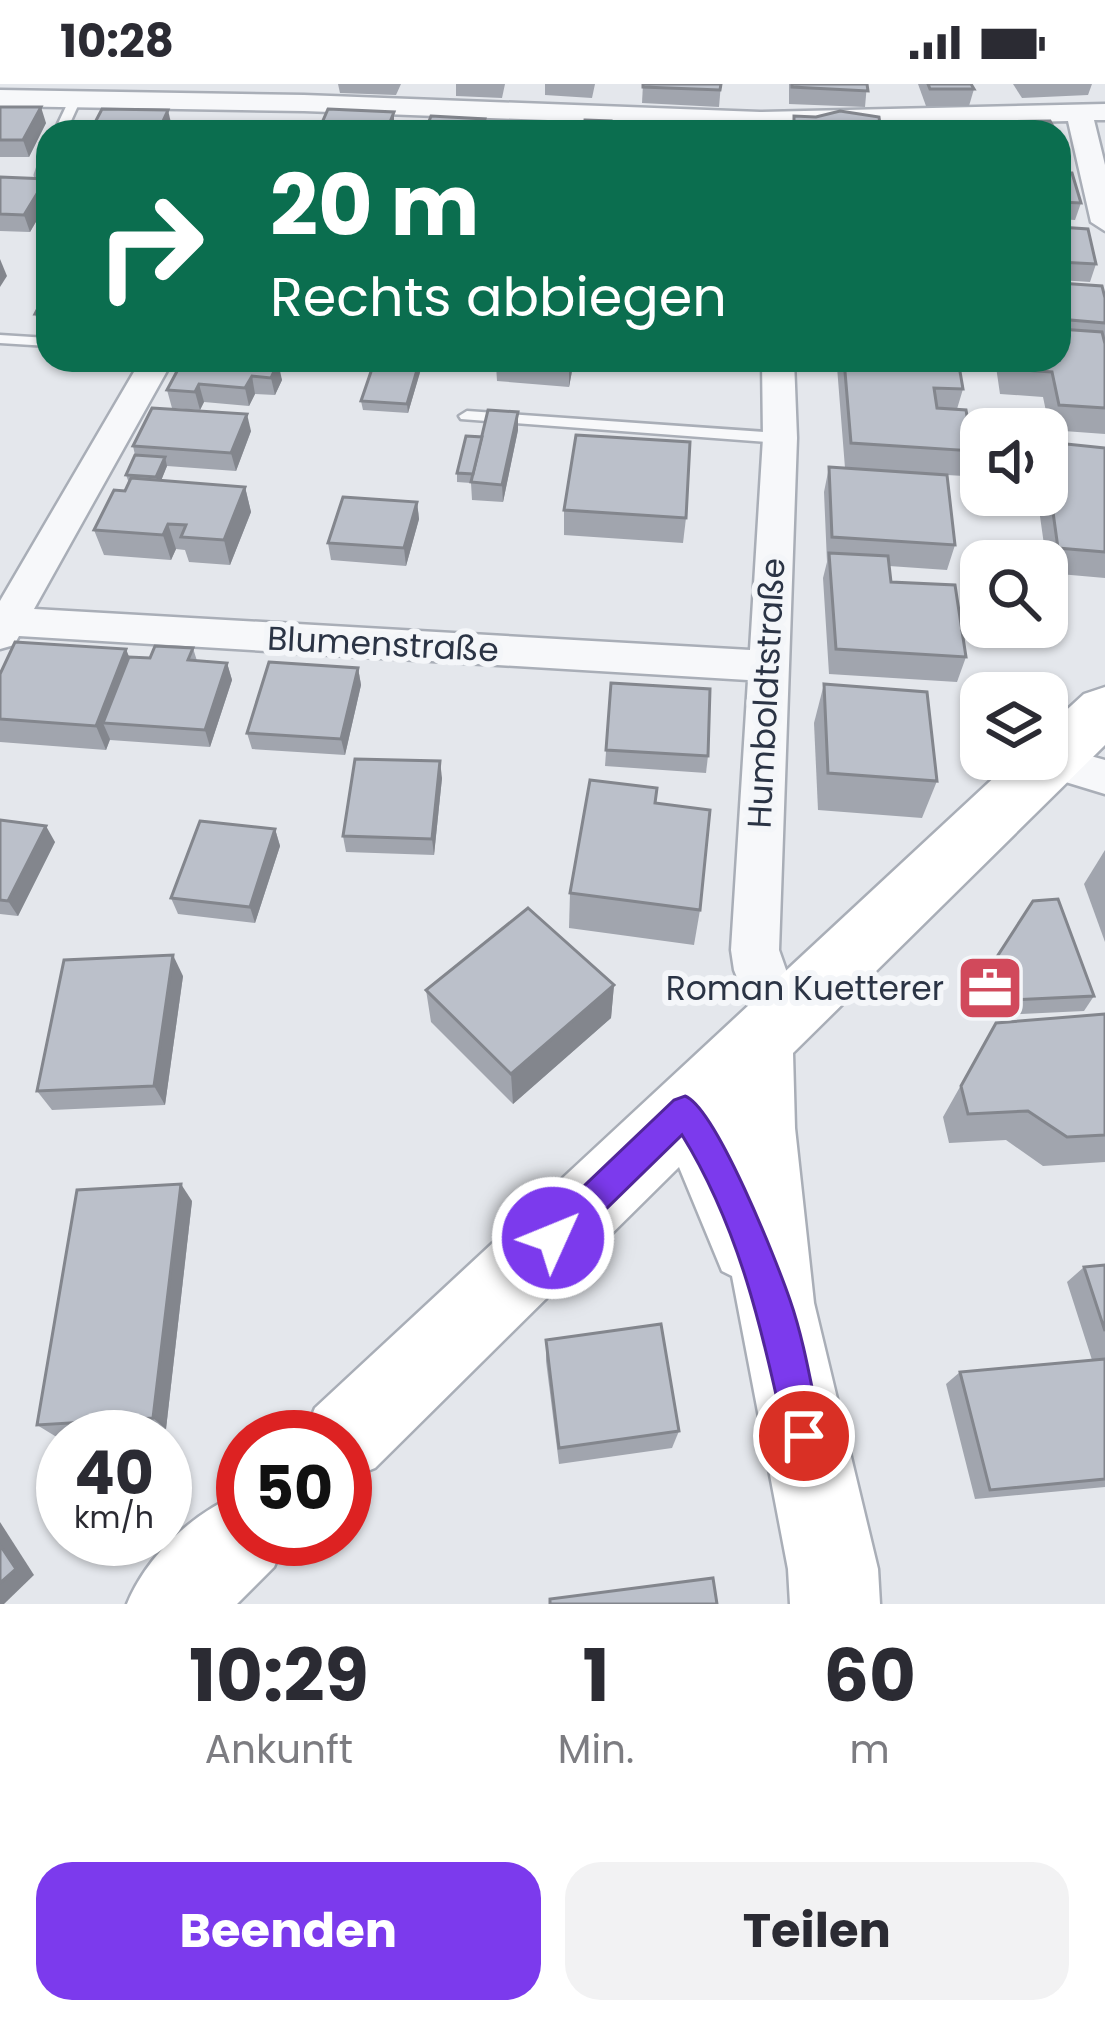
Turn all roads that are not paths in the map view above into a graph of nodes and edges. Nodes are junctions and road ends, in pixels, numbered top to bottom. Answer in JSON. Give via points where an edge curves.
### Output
{"nodes":[{"id":1,"x":756,"y":84,"type":"edge"},
{"id":2,"x":309,"y":93,"type":"edge"},
{"id":3,"x":0,"y":98,"type":"edge"},
{"id":4,"x":75,"y":99,"type":"junction"},
{"id":5,"x":1092,"y":112,"type":"edge"},
{"id":6,"x":65,"y":120,"type":"edge"},
{"id":7,"x":294,"y":120,"type":"edge"},
{"id":8,"x":678,"y":120,"type":"edge"},
{"id":9,"x":759,"y":120,"type":"edge"},
{"id":10,"x":902,"y":120,"type":"edge"},
{"id":11,"x":1105,"y":222,"type":"edge"},
{"id":12,"x":0,"y":339,"type":"edge"},
{"id":13,"x":36,"y":341,"type":"edge"},
{"id":14,"x":150,"y":372,"type":"edge"},
{"id":15,"x":778,"y":372,"type":"edge"},
{"id":16,"x":467,"y":416,"type":"dead end"},
{"id":17,"x":780,"y":438,"type":"junction"},
{"id":18,"x":2,"y":626,"type":"edge"},
{"id":19,"x":766,"y":666,"type":"junction"},
{"id":20,"x":1105,"y":709,"type":"edge"},
{"id":21,"x":1078,"y":769,"type":"edge"},
{"id":22,"x":769,"y":1031,"type":"junction"},
{"id":23,"x":685,"y":1111,"type":"junction"},
{"id":24,"x":774,"y":1303,"type":"junction"},
{"id":25,"x":372,"y":1412,"type":"edge"},
{"id":26,"x":216,"y":1562,"type":"edge"},
{"id":27,"x":839,"y":1593,"type":"edge"},
{"id":28,"x":172,"y":1604,"type":"edge"}],
"edges":[{"from":1,"to":9,"type":"street"},
{"from":2,"to":4,"type":"street"},
{"from":2,"to":7,"type":"street"},
{"from":2,"to":8,"type":"street"},
{"from":3,"to":4,"type":"street"},
{"from":4,"to":6,"type":"lane"},
{"from":5,"to":10,"type":"street"},
{"from":5,"to":11,"type":"street"},
{"from":12,"to":13,"type":"lane"},
{"from":14,"to":18,"type":"street"},
{"from":15,"to":17,"type":"street","name":"Humboldtstraße"},
{"from":16,"to":17,"type":"lane"},
{"from":17,"to":19,"type":"street","name":"Humboldtstraße"},
{"from":18,"to":19,"type":"street","name":"Blumenstraße"},
{"from":19,"to":22,"type":"street","name":"Humboldtstraße","via":[[755,950]]},
{"from":20,"to":21,"type":"main road"},
{"from":21,"to":22,"type":"main road"},
{"from":22,"to":23,"type":"main road"},
{"from":22,"to":24,"type":"main road","via":[[758,1129]]},
{"from":23,"to":24,"type":"main road","via":[[711,1152]]},
{"from":23,"to":25,"type":"main road"},
{"from":24,"to":27,"type":"main road"},
{"from":26,"to":28,"type":"main road"}]}
